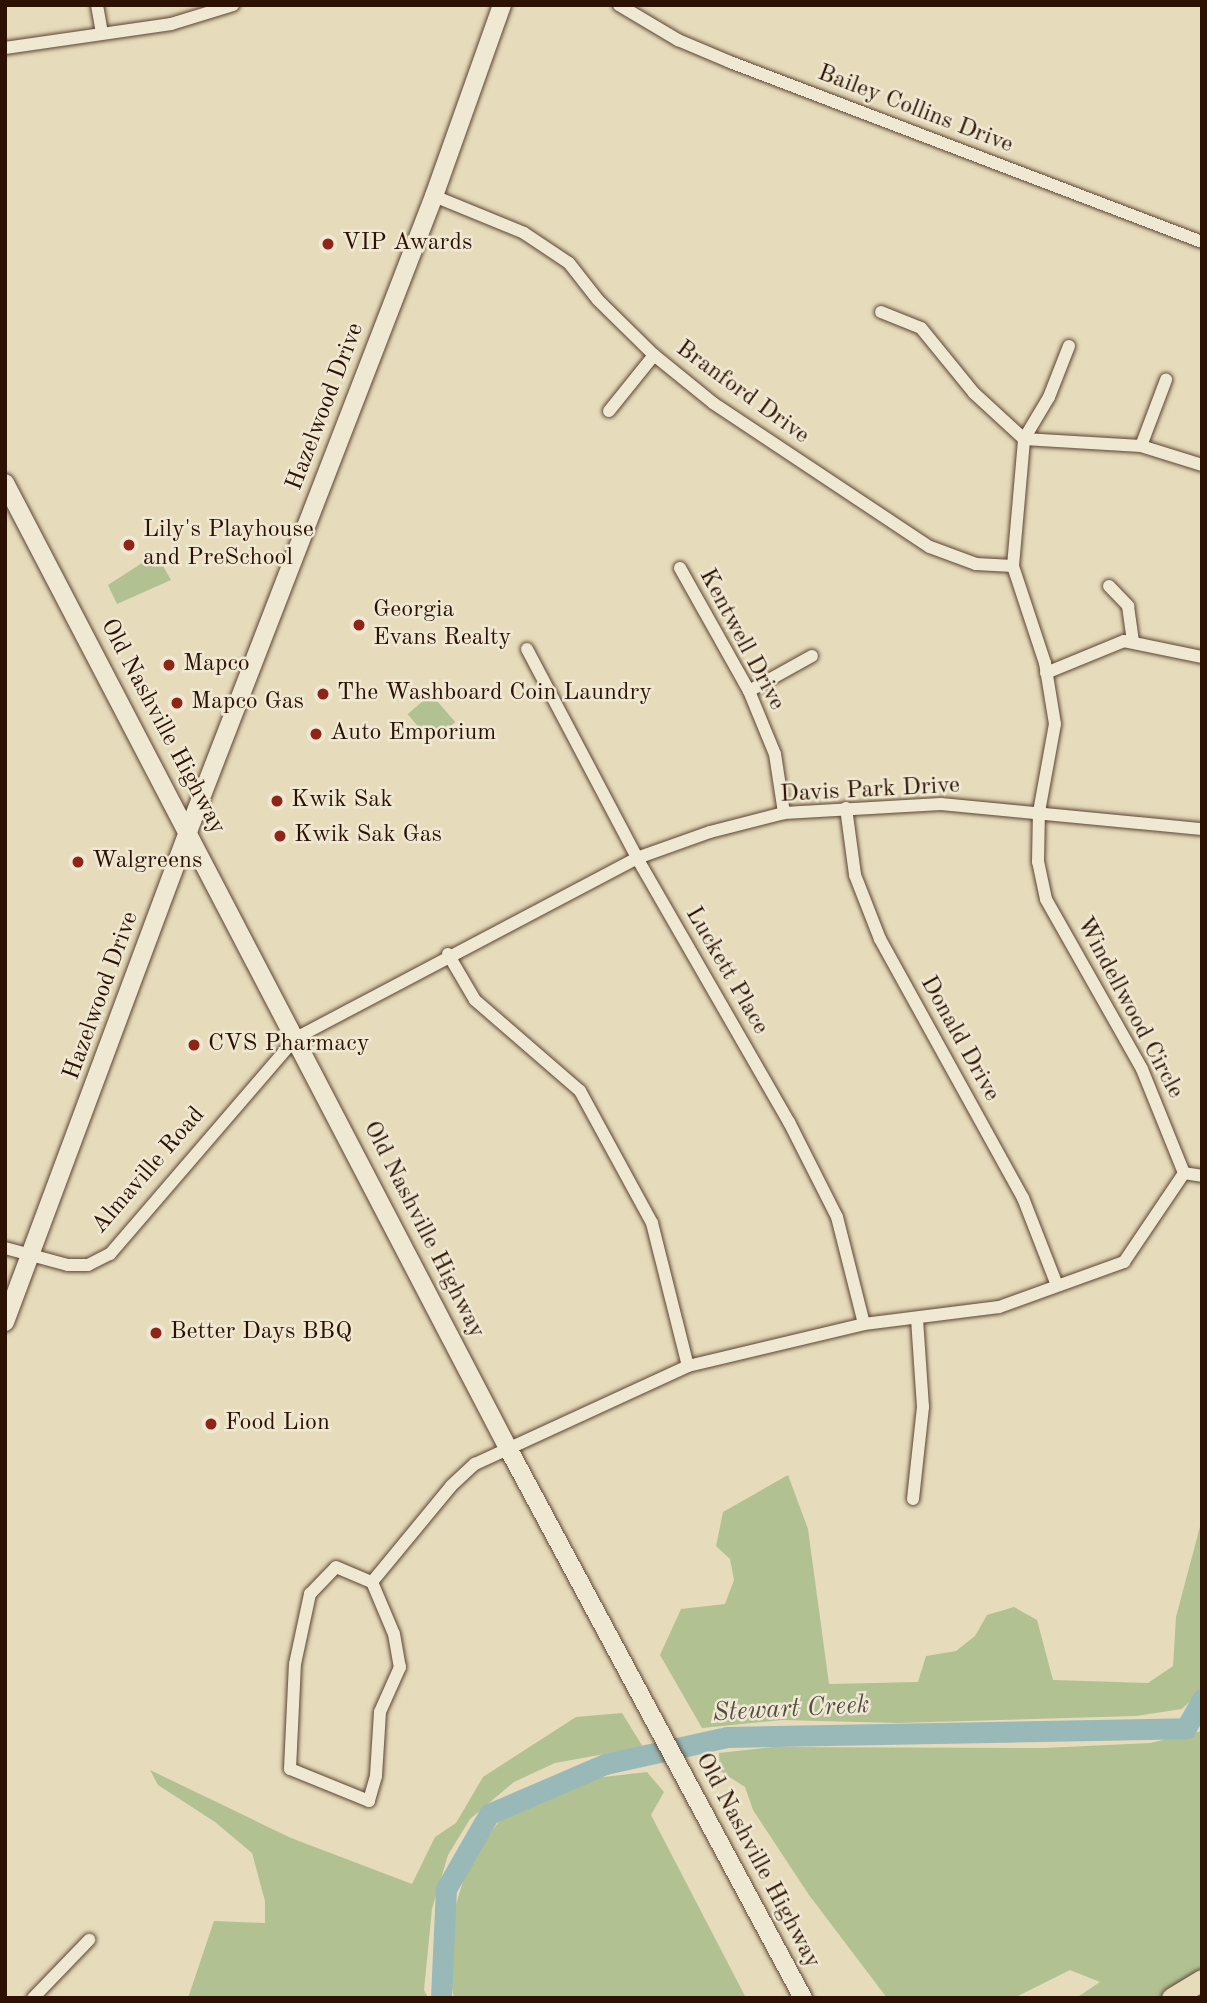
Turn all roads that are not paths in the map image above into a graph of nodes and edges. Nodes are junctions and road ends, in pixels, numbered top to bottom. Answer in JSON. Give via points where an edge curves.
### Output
{"nodes":[{"id":1,"x":97,"y":5,"type":"edge"},
{"id":2,"x":233,"y":5,"type":"edge"},
{"id":3,"x":502,"y":5,"type":"edge"},
{"id":4,"x":619,"y":5,"type":"edge"},
{"id":5,"x":102,"y":33,"type":"junction"},
{"id":6,"x":5,"y":48,"type":"edge"},
{"id":7,"x":434,"y":196,"type":"junction"},
{"id":8,"x":1202,"y":242,"type":"edge"},
{"id":9,"x":881,"y":312,"type":"dead end"},
{"id":10,"x":1069,"y":346,"type":"dead end"},
{"id":11,"x":654,"y":355,"type":"junction"},
{"id":12,"x":1166,"y":380,"type":"dead end"},
{"id":13,"x":609,"y":411,"type":"dead end"},
{"id":14,"x":1024,"y":439,"type":"junction"},
{"id":15,"x":1141,"y":446,"type":"junction"},
{"id":16,"x":1202,"y":464,"type":"edge"},
{"id":17,"x":5,"y":483,"type":"edge"},
{"id":18,"x":1013,"y":566,"type":"junction"},
{"id":19,"x":680,"y":568,"type":"dead end"},
{"id":20,"x":1109,"y":586,"type":"dead end"},
{"id":21,"x":1133,"y":640,"type":"junction"},
{"id":22,"x":527,"y":649,"type":"dead end"},
{"id":23,"x":812,"y":656,"type":"dead end"},
{"id":24,"x":1202,"y":657,"type":"edge"},
{"id":25,"x":1046,"y":673,"type":"junction"},
{"id":26,"x":749,"y":691,"type":"junction"},
{"id":27,"x":846,"y":808,"type":"junction"},
{"id":28,"x":1039,"y":812,"type":"junction"},
{"id":29,"x":783,"y":813,"type":"junction"},
{"id":30,"x":189,"y":829,"type":"junction"},
{"id":31,"x":1202,"y":829,"type":"edge"},
{"id":32,"x":637,"y":858,"type":"junction"},
{"id":33,"x":448,"y":954,"type":"junction"},
{"id":34,"x":296,"y":1038,"type":"junction"},
{"id":35,"x":1184,"y":1173,"type":"junction"},
{"id":36,"x":1202,"y":1176,"type":"edge"},
{"id":37,"x":5,"y":1248,"type":"edge"},
{"id":38,"x":31,"y":1258,"type":"junction"},
{"id":39,"x":1057,"y":1285,"type":"junction"},
{"id":40,"x":917,"y":1320,"type":"junction"},
{"id":41,"x":5,"y":1322,"type":"edge"},
{"id":42,"x":864,"y":1324,"type":"junction"},
{"id":43,"x":688,"y":1366,"type":"junction"},
{"id":44,"x":509,"y":1450,"type":"junction"},
{"id":45,"x":913,"y":1499,"type":"dead end"},
{"id":46,"x":372,"y":1582,"type":"junction"},
{"id":47,"x":89,"y":1940,"type":"dead end"},
{"id":48,"x":1202,"y":1980,"type":"edge"},
{"id":49,"x":33,"y":1998,"type":"edge"},
{"id":50,"x":803,"y":1998,"type":"edge"},
{"id":51,"x":1172,"y":1998,"type":"edge"}],
"edges":[{"from":1,"to":5,"type":"street"},
{"from":2,"to":5,"type":"street","via":[[171,24]]},
{"from":3,"to":7,"type":"main road","name":"Hazelwood Drive"},
{"from":4,"to":8,"type":"street","name":"Bailey Collins Drive","via":[[678,40],[730,62]]},
{"from":5,"to":6,"type":"street"},
{"from":7,"to":11,"type":"street","name":"Branford Drive","via":[[500,221],[569,263],[598,300]]},
{"from":7,"to":30,"type":"main road","name":"Hazelwood Drive"},
{"from":9,"to":14,"type":"street","via":[[921,328],[974,393]]},
{"from":10,"to":14,"type":"street","via":[[1049,397]]},
{"from":11,"to":13,"type":"street"},
{"from":11,"to":18,"type":"street","name":"Branford Drive","via":[[713,403],[930,547],[976,564]]},
{"from":12,"to":15,"type":"street"},
{"from":14,"to":15,"type":"street"},
{"from":14,"to":18,"type":"street","name":"Windellwood Circle"},
{"from":15,"to":16,"type":"street"},
{"from":17,"to":30,"type":"main road","name":"Old Nashville Highway"},
{"from":18,"to":25,"type":"street","name":"Windellwood Circle"},
{"from":19,"to":26,"type":"street","name":"Kentwell Drive"},
{"from":20,"to":21,"type":"street","via":[[1128,606]]},
{"from":21,"to":24,"type":"street"},
{"from":21,"to":25,"type":"street"},
{"from":22,"to":32,"type":"street","name":"Luckett Place"},
{"from":23,"to":26,"type":"street"},
{"from":25,"to":28,"type":"street","name":"Windellwood Circle","via":[[1055,724]]},
{"from":26,"to":29,"type":"street","name":"Kentwell Drive","via":[[775,754]]},
{"from":27,"to":28,"type":"street","name":"Davis Park Drive","via":[[941,804]]},
{"from":27,"to":29,"type":"street","name":"Davis Park Drive"},
{"from":27,"to":39,"type":"street","name":"Donald Drive","via":[[855,876],[880,939],[1023,1198]]},
{"from":28,"to":31,"type":"street","name":"Davis Park Drive"},
{"from":28,"to":35,"type":"street","name":"Windellwood Circle","via":[[1038,862],[1046,899],[1142,1069]]},
{"from":29,"to":32,"type":"street","name":"Davis Park Drive"},
{"from":30,"to":34,"type":"main road","name":"Old Nashville Highway"},
{"from":30,"to":38,"type":"main road","name":"Hazelwood Drive"},
{"from":32,"to":33,"type":"street","name":"Davis Park Drive"},
{"from":32,"to":42,"type":"street","name":"Luckett Place","via":[[789,1122],[837,1217]]},
{"from":33,"to":34,"type":"street","name":"Davis Park Drive"},
{"from":33,"to":43,"type":"street","via":[[475,1000],[580,1091],[652,1223]]},
{"from":34,"to":38,"type":"street","name":"Almaville Road","via":[[110,1254],[89,1265]]},
{"from":34,"to":44,"type":"main road","name":"Old Nashville Highway"},
{"from":35,"to":36,"type":"street"},
{"from":35,"to":39,"type":"street","via":[[1124,1262]]},
{"from":37,"to":38,"type":"street","name":"Almaville Road"},
{"from":38,"to":41,"type":"main road"},
{"from":39,"to":40,"type":"street","via":[[999,1307]]},
{"from":40,"to":42,"type":"street"},
{"from":40,"to":45,"type":"street","via":[[923,1407]]},
{"from":42,"to":43,"type":"street"},
{"from":43,"to":44,"type":"street"},
{"from":44,"to":46,"type":"street","via":[[475,1464],[450,1486]]},
{"from":44,"to":50,"type":"main road","name":"Old Nashville Highway"},
{"from":46,"to":46,"type":"street","via":[[336,1567],[310,1594],[295,1664],[290,1769],[369,1801],[376,1776],[380,1712],[400,1667],[394,1634]]},
{"from":47,"to":49,"type":"street"},
{"from":48,"to":51,"type":"main road"}]}
